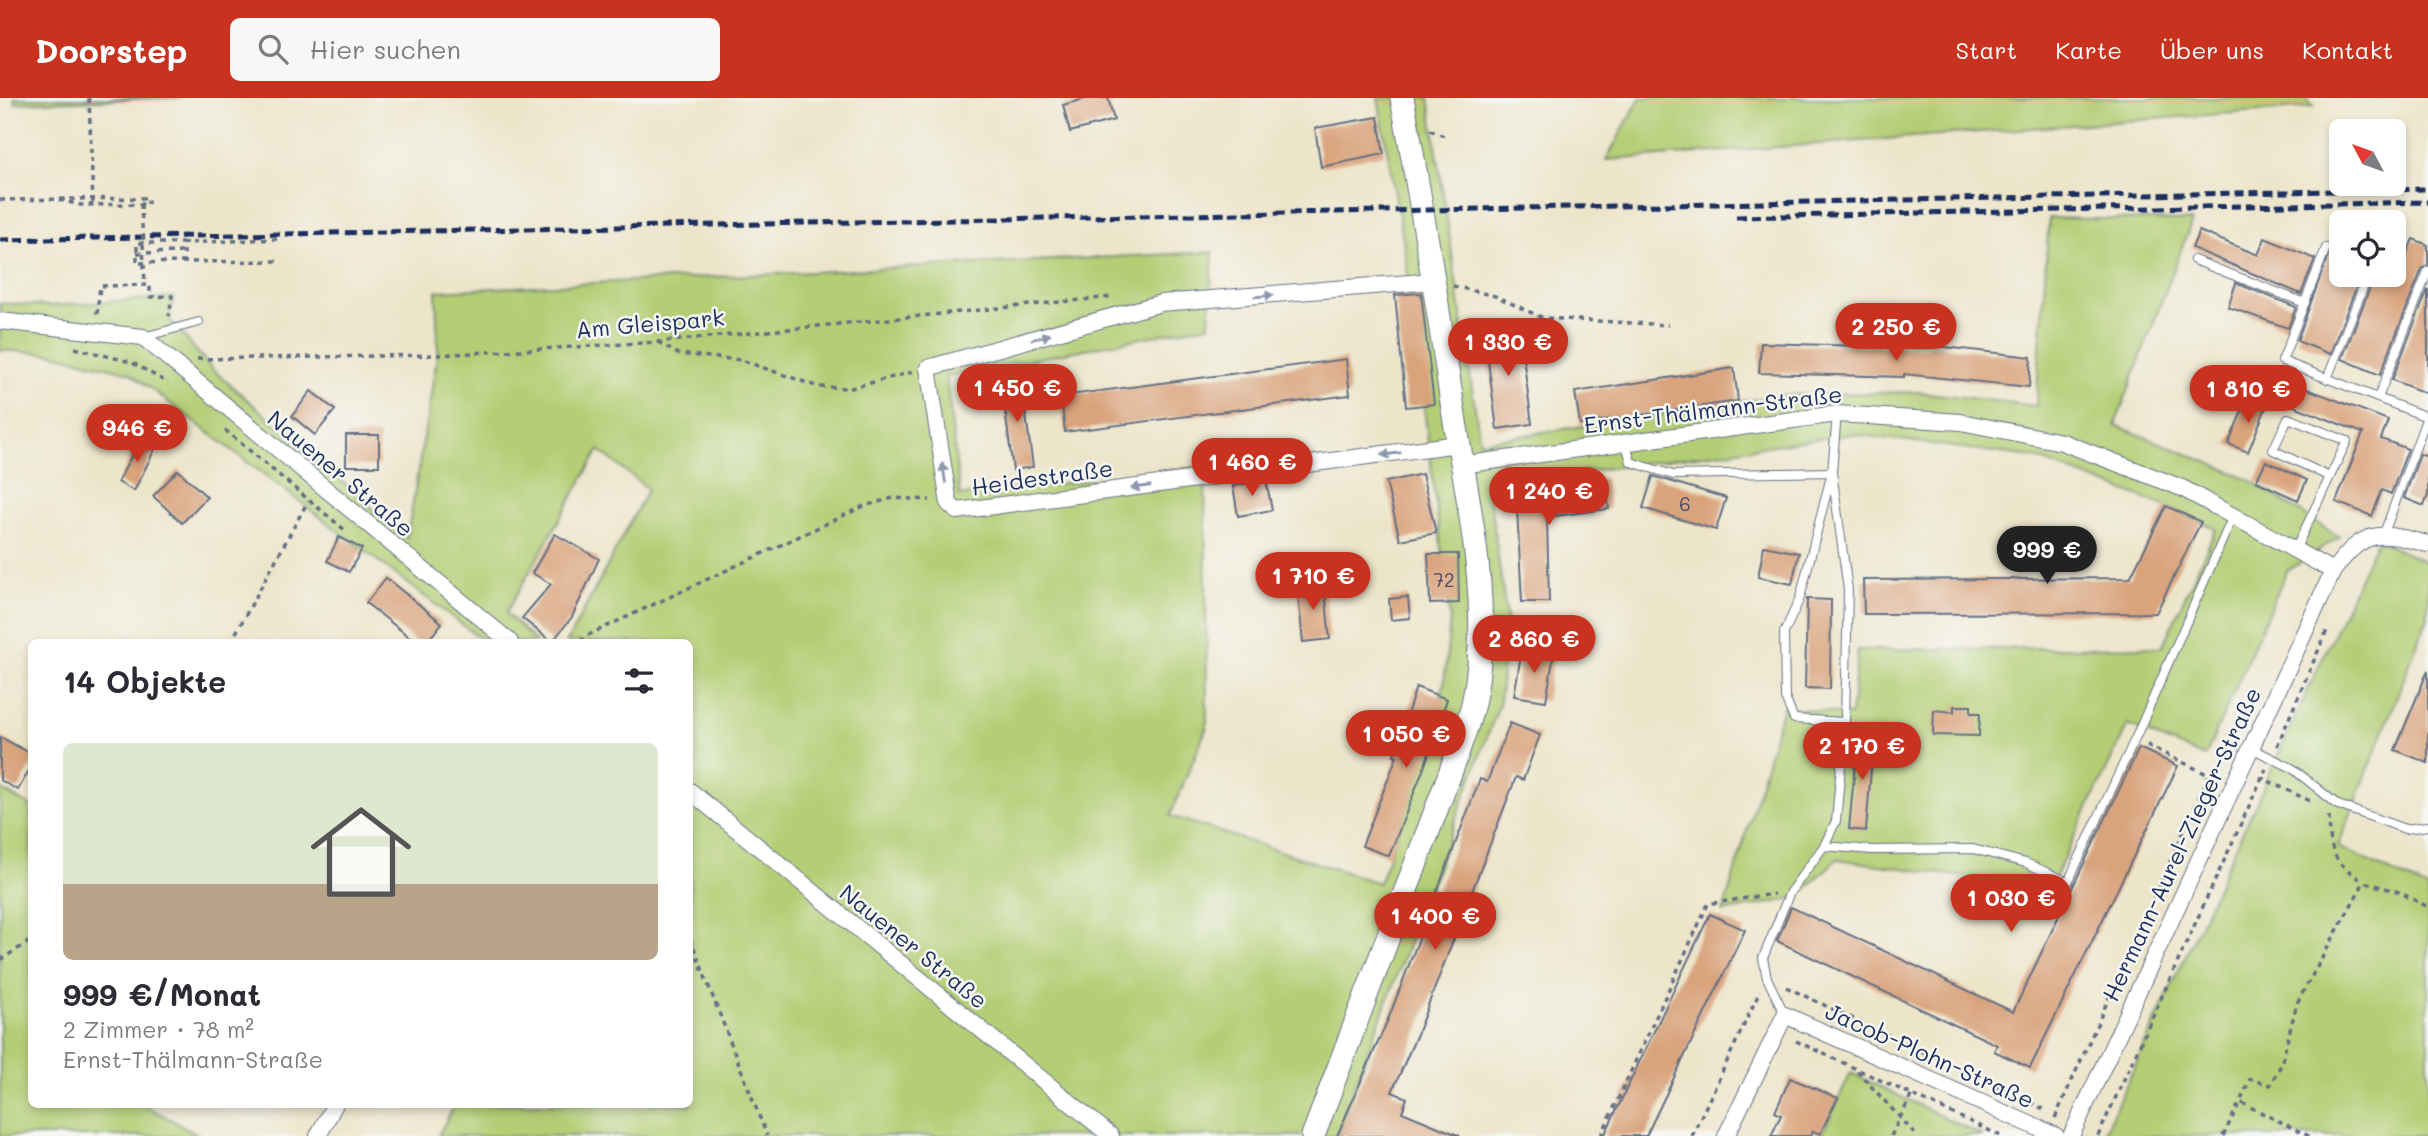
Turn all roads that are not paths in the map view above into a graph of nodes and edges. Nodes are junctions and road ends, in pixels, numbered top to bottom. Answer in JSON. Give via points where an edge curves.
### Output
{"nodes":[{"id":1,"x":1402,"y":98,"type":"edge"},
{"id":2,"x":2326,"y":248,"type":"dead end"},
{"id":3,"x":2194,"y":260,"type":"dead end"},
{"id":4,"x":2428,"y":271,"type":"edge"},
{"id":5,"x":1434,"y":281,"type":"junction"},
{"id":6,"x":2363,"y":287,"type":"edge"},
{"id":7,"x":2305,"y":303,"type":"junction"},
{"id":8,"x":0,"y":321,"type":"edge"},
{"id":9,"x":199,"y":322,"type":"dead end"},
{"id":10,"x":143,"y":337,"type":"junction"},
{"id":11,"x":2327,"y":379,"type":"junction"},
{"id":12,"x":2378,"y":398,"type":"junction"},
{"id":13,"x":1837,"y":414,"type":"junction"},
{"id":14,"x":2427,"y":415,"type":"edge"},
{"id":15,"x":1625,"y":441,"type":"junction"},
{"id":16,"x":1460,"y":455,"type":"junction"},
{"id":17,"x":1832,"y":472,"type":"junction"},
{"id":18,"x":2330,"y":477,"type":"junction"},
{"id":19,"x":2233,"y":516,"type":"junction"},
{"id":20,"x":2384,"y":533,"type":"junction"},
{"id":21,"x":2428,"y":544,"type":"edge"},
{"id":22,"x":2295,"y":550,"type":"junction"},
{"id":23,"x":2333,"y":571,"type":"junction"},
{"id":24,"x":506,"y":639,"type":"edge"},
{"id":25,"x":1845,"y":722,"type":"junction"},
{"id":26,"x":2251,"y":748,"type":"junction"},
{"id":27,"x":693,"y":794,"type":"edge"},
{"id":28,"x":2428,"y":827,"type":"edge"},
{"id":29,"x":1824,"y":846,"type":"junction"},
{"id":30,"x":1785,"y":1015,"type":"junction"},
{"id":31,"x":332,"y":1108,"type":"edge"},
{"id":32,"x":2052,"y":1134,"type":"edge"},
{"id":33,"x":318,"y":1136,"type":"edge"},
{"id":34,"x":1111,"y":1136,"type":"edge"},
{"id":35,"x":1313,"y":1136,"type":"edge"},
{"id":36,"x":1726,"y":1136,"type":"edge"},
{"id":37,"x":2071,"y":1136,"type":"edge"}],
"edges":[{"from":1,"to":5,"type":"main road"},
{"from":2,"to":7,"type":"lane"},
{"from":3,"to":7,"type":"lane"},
{"from":4,"to":12,"type":"lane"},
{"from":5,"to":16,"type":"main road"},
{"from":16,"to":5,"type":"street","name":"Heidestraße","one_way":true,"via":[[957,511],[949,504],[928,368],[1161,303]]},
{"from":6,"to":11,"type":"lane"},
{"from":7,"to":11,"type":"lane","via":[[2282,361]]},
{"from":8,"to":10,"type":"street"},
{"from":9,"to":10,"type":"lane"},
{"from":10,"to":24,"type":"street","name":"Nauener Straße"},
{"from":11,"to":12,"type":"lane"},
{"from":12,"to":14,"type":"lane"},
{"from":13,"to":15,"type":"street","name":"Ernst-Thälmann-Straße"},
{"from":13,"to":17,"type":"lane"},
{"from":13,"to":19,"type":"street","name":"Ernst-Thälmann-Straße","via":[[1961,422],[2062,442],[2182,488]]},
{"from":14,"to":20,"type":"lane"},
{"from":15,"to":16,"type":"street","name":"Ernst-Thälmann-Straße"},
{"from":15,"to":17,"type":"lane","via":[[1631,462],[1673,475]]},
{"from":16,"to":35,"type":"main road","via":[[1479,582],[1481,629],[1474,700]]},
{"from":17,"to":25,"type":"lane","via":[[1848,590]]},
{"from":17,"to":25,"type":"lane","via":[[1800,598],[1784,633],[1785,698],[1794,719]]},
{"from":18,"to":18,"type":"lane","via":[[2347,441],[2288,418],[2273,450]]},
{"from":18,"to":22,"type":"lane"},
{"from":19,"to":22,"type":"street","name":"Ernst-Thälmann-Straße"},
{"from":19,"to":29,"type":"lane","via":[[2068,882],[2026,863],[1973,849]]},
{"from":20,"to":21,"type":"street"},
{"from":20,"to":23,"type":"street","via":[[2356,545]]},
{"from":22,"to":23,"type":"street","name":"Ernst-Thälmann-Straße"},
{"from":23,"to":26,"type":"street","name":"Hermann-Aurel-Zieger-Straße"},
{"from":25,"to":29,"type":"lane","via":[[1836,821]]},
{"from":26,"to":28,"type":"lane","via":[[2292,768],[2339,805],[2405,829]]},
{"from":26,"to":37,"type":"street","name":"Hermann-Aurel-Zieger-Straße"},
{"from":27,"to":34,"type":"street","name":"Nauener Straße"},
{"from":29,"to":30,"type":"lane","via":[[1790,892],[1763,958]]},
{"from":30,"to":32,"type":"street","name":"Jacob-Plohn-Straße"},
{"from":30,"to":36,"type":"street"},
{"from":31,"to":33,"type":"street"}]}
